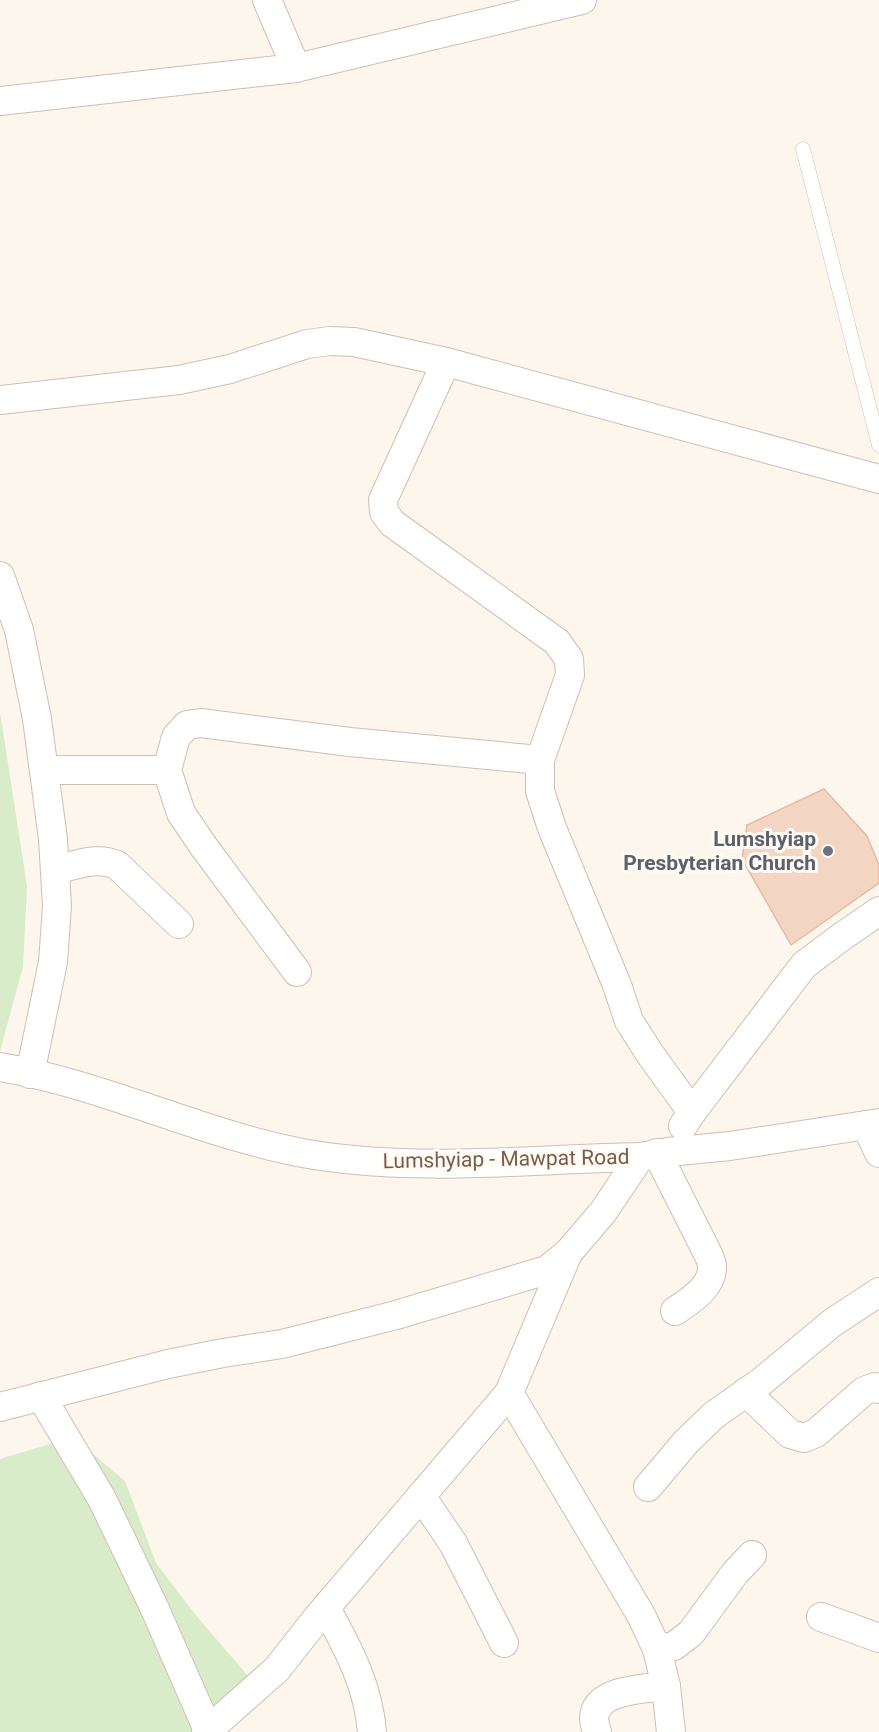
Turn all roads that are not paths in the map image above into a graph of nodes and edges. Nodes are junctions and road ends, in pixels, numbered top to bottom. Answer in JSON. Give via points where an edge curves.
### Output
{"nodes":[{"id":1,"x":267,"y":0,"type":"edge"},
{"id":2,"x":582,"y":0,"type":"edge"},
{"id":3,"x":549,"y":3,"type":"edge"},
{"id":4,"x":296,"y":68,"type":"junction"},
{"id":5,"x":0,"y":101,"type":"edge"},
{"id":6,"x":804,"y":149,"type":"dead end"},
{"id":7,"x":446,"y":362,"type":"junction"},
{"id":8,"x":0,"y":400,"type":"edge"},
{"id":9,"x":879,"y":445,"type":"edge"},
{"id":10,"x":879,"y":478,"type":"edge"},
{"id":11,"x":0,"y":576,"type":"edge"},
{"id":12,"x":540,"y":760,"type":"junction"},
{"id":13,"x":44,"y":770,"type":"junction"},
{"id":14,"x":168,"y":770,"type":"junction"},
{"id":15,"x":55,"y":870,"type":"junction"},
{"id":16,"x":879,"y":911,"type":"edge"},
{"id":17,"x":179,"y":924,"type":"dead end"},
{"id":18,"x":297,"y":972,"type":"dead end"},
{"id":19,"x":0,"y":1067,"type":"edge"},
{"id":20,"x":30,"y":1074,"type":"junction"},
{"id":21,"x":692,"y":1112,"type":"junction"},
{"id":22,"x":873,"y":1124,"type":"edge"},
{"id":23,"x":879,"y":1153,"type":"edge"},
{"id":24,"x":655,"y":1154,"type":"junction"},
{"id":25,"x":568,"y":1253,"type":"junction"},
{"id":26,"x":879,"y":1292,"type":"edge"},
{"id":27,"x":675,"y":1311,"type":"dead end"},
{"id":28,"x":879,"y":1389,"type":"edge"},
{"id":29,"x":746,"y":1392,"type":"junction"},
{"id":30,"x":509,"y":1393,"type":"junction"},
{"id":31,"x":41,"y":1396,"type":"junction"},
{"id":32,"x":0,"y":1407,"type":"edge"},
{"id":33,"x":648,"y":1487,"type":"dead end"},
{"id":34,"x":421,"y":1496,"type":"junction"},
{"id":35,"x":752,"y":1555,"type":"dead end"},
{"id":36,"x":326,"y":1608,"type":"junction"},
{"id":37,"x":822,"y":1617,"type":"dead end"},
{"id":38,"x":879,"y":1638,"type":"edge"},
{"id":39,"x":504,"y":1642,"type":"dead end"},
{"id":40,"x":657,"y":1649,"type":"junction"},
{"id":41,"x":666,"y":1686,"type":"junction"},
{"id":42,"x":207,"y":1731,"type":"edge"},
{"id":43,"x":372,"y":1732,"type":"edge"},
{"id":44,"x":597,"y":1732,"type":"edge"},
{"id":45,"x":671,"y":1732,"type":"edge"}],
"edges":[{"from":1,"to":4,"type":"street"},
{"from":2,"to":3,"type":"street"},
{"from":3,"to":4,"type":"street"},
{"from":4,"to":5,"type":"street"},
{"from":6,"to":9,"type":"lane"},
{"from":7,"to":8,"type":"street","via":[[354,342],[330,341],[179,380]]},
{"from":7,"to":10,"type":"street"},
{"from":7,"to":12,"type":"street","via":[[383,500],[384,512],[392,523],[557,642],[569,659],[570,675]]},
{"from":11,"to":13,"type":"street","via":[[19,630],[38,719]]},
{"from":12,"to":14,"type":"street","via":[[201,723],[187,725],[176,737]]},
{"from":12,"to":21,"type":"street","via":[[540,790],[552,828],[629,1021]]},
{"from":13,"to":14,"type":"street"},
{"from":13,"to":15,"type":"street"},
{"from":14,"to":18,"type":"street","via":[[182,813]]},
{"from":15,"to":17,"type":"street","via":[[108,861]]},
{"from":15,"to":20,"type":"street","via":[[53,962]]},
{"from":16,"to":21,"type":"street","via":[[804,965]]},
{"from":19,"to":20,"type":"street","name":"Lumshyiap - Mawpat Road"},
{"from":20,"to":24,"type":"street","name":"Lumshyiap - Mawpat Road","via":[[65,1080],[183,1120],[313,1154],[374,1162]]},
{"from":21,"to":24,"type":"street"},
{"from":22,"to":23,"type":"street"},
{"from":22,"to":24,"type":"street","name":"Lumshyiap - Mawpat Road"},
{"from":24,"to":25,"type":"street"},
{"from":24,"to":27,"type":"street","via":[[708,1252],[712,1267],[708,1282]]},
{"from":25,"to":30,"type":"street"},
{"from":25,"to":31,"type":"street","via":[[547,1270],[396,1315]]},
{"from":26,"to":29,"type":"street","via":[[832,1323]]},
{"from":28,"to":29,"type":"street","via":[[864,1391],[816,1433],[804,1438],[790,1434]]},
{"from":29,"to":33,"type":"street","via":[[686,1442]]},
{"from":30,"to":34,"type":"street"},
{"from":30,"to":40,"type":"street","via":[[641,1615]]},
{"from":31,"to":32,"type":"street"},
{"from":31,"to":42,"type":"street","via":[[102,1499]]},
{"from":34,"to":36,"type":"street"},
{"from":34,"to":39,"type":"street","via":[[453,1543]]},
{"from":35,"to":40,"type":"street","via":[[691,1632],[675,1646]]},
{"from":36,"to":42,"type":"street","via":[[277,1670]]},
{"from":36,"to":43,"type":"street","via":[[358,1668]]},
{"from":37,"to":38,"type":"street"},
{"from":40,"to":41,"type":"street"},
{"from":41,"to":44,"type":"street","via":[[607,1697],[594,1717]]},
{"from":41,"to":45,"type":"street"}]}
